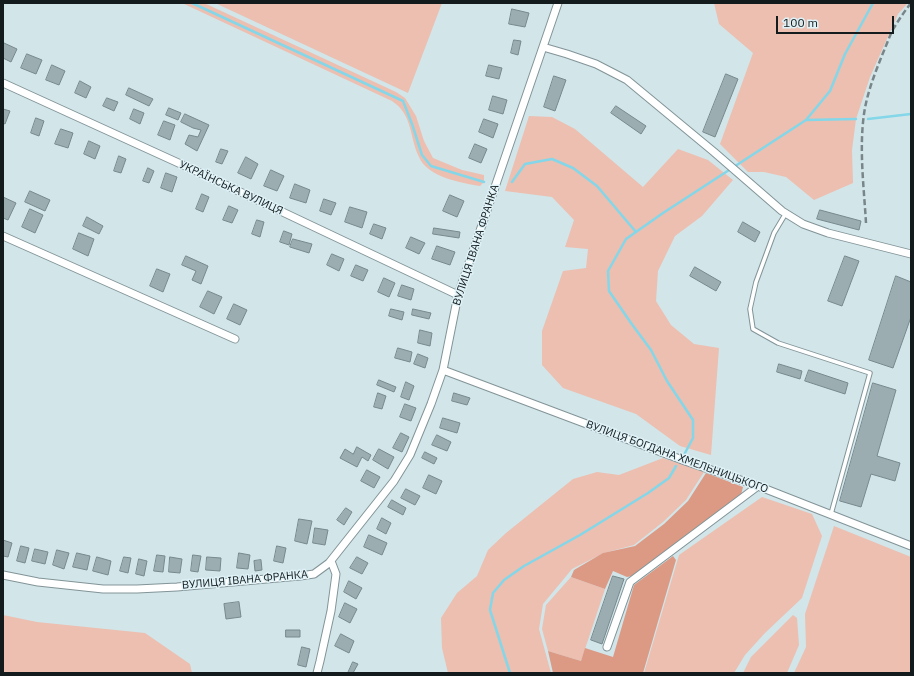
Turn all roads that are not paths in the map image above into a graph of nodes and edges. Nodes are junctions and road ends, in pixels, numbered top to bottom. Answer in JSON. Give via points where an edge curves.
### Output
{"nodes":[{"id":1,"x":558,"y":3,"type":"edge"},
{"id":2,"x":543,"y":47,"type":"junction"},
{"id":3,"x":3,"y":83,"type":"edge"},
{"id":4,"x":786,"y":213,"type":"junction"},
{"id":5,"x":3,"y":236,"type":"edge"},
{"id":6,"x":911,"y":254,"type":"edge"},
{"id":7,"x":458,"y":295,"type":"junction"},
{"id":8,"x":234,"y":339,"type":"dead end"},
{"id":9,"x":442,"y":370,"type":"junction"},
{"id":10,"x":758,"y":486,"type":"junction"},
{"id":11,"x":831,"y":514,"type":"junction"},
{"id":12,"x":911,"y":546,"type":"edge"},
{"id":13,"x":331,"y":561,"type":"junction"},
{"id":14,"x":3,"y":575,"type":"edge"},
{"id":15,"x":607,"y":647,"type":"dead end"},
{"id":16,"x":317,"y":673,"type":"edge"}],
"edges":[{"from":1,"to":2,"type":"street","name":"ВУЛИЦЯ ІВАНА ФРАНКА"},
{"from":2,"to":4,"type":"street","via":[[596,64],[626,80]]},
{"from":2,"to":7,"type":"street","name":"ВУЛИЦЯ ІВАНА ФРАНКА"},
{"from":3,"to":7,"type":"street","name":"УКРАЇНСЬКА ВУЛИЦЯ"},
{"from":4,"to":6,"type":"street","via":[[803,224],[828,233]]},
{"from":4,"to":11,"type":"lane","via":[[774,233],[756,282],[750,309],[753,330],[778,343],[870,373]]},
{"from":5,"to":8,"type":"street"},
{"from":7,"to":9,"type":"street","name":"ВУЛИЦЯ ІВАНА ФРАНКА"},
{"from":9,"to":10,"type":"street","name":"ВУЛИЦЯ БОГДАНА ХМЕЛЬНИЦЬКОГО"},
{"from":9,"to":13,"type":"street","name":"ВУЛИЦЯ ІВАНА ФРАНКА","via":[[410,455],[394,481]]},
{"from":10,"to":11,"type":"street","name":"ВУЛИЦЯ БОГДАНА ХМЕЛЬНИЦЬКОГО"},
{"from":10,"to":15,"type":"street","via":[[630,582]]},
{"from":11,"to":12,"type":"street","name":"ВУЛИЦЯ БОГДАНА ХМЕЛЬНИЦЬКОГО"},
{"from":13,"to":14,"type":"street","name":"ВУЛИЦЯ ІВАНА ФРАНКА","via":[[314,574],[137,589],[38,582]]},
{"from":13,"to":16,"type":"street","via":[[336,574],[331,612]]}]}
